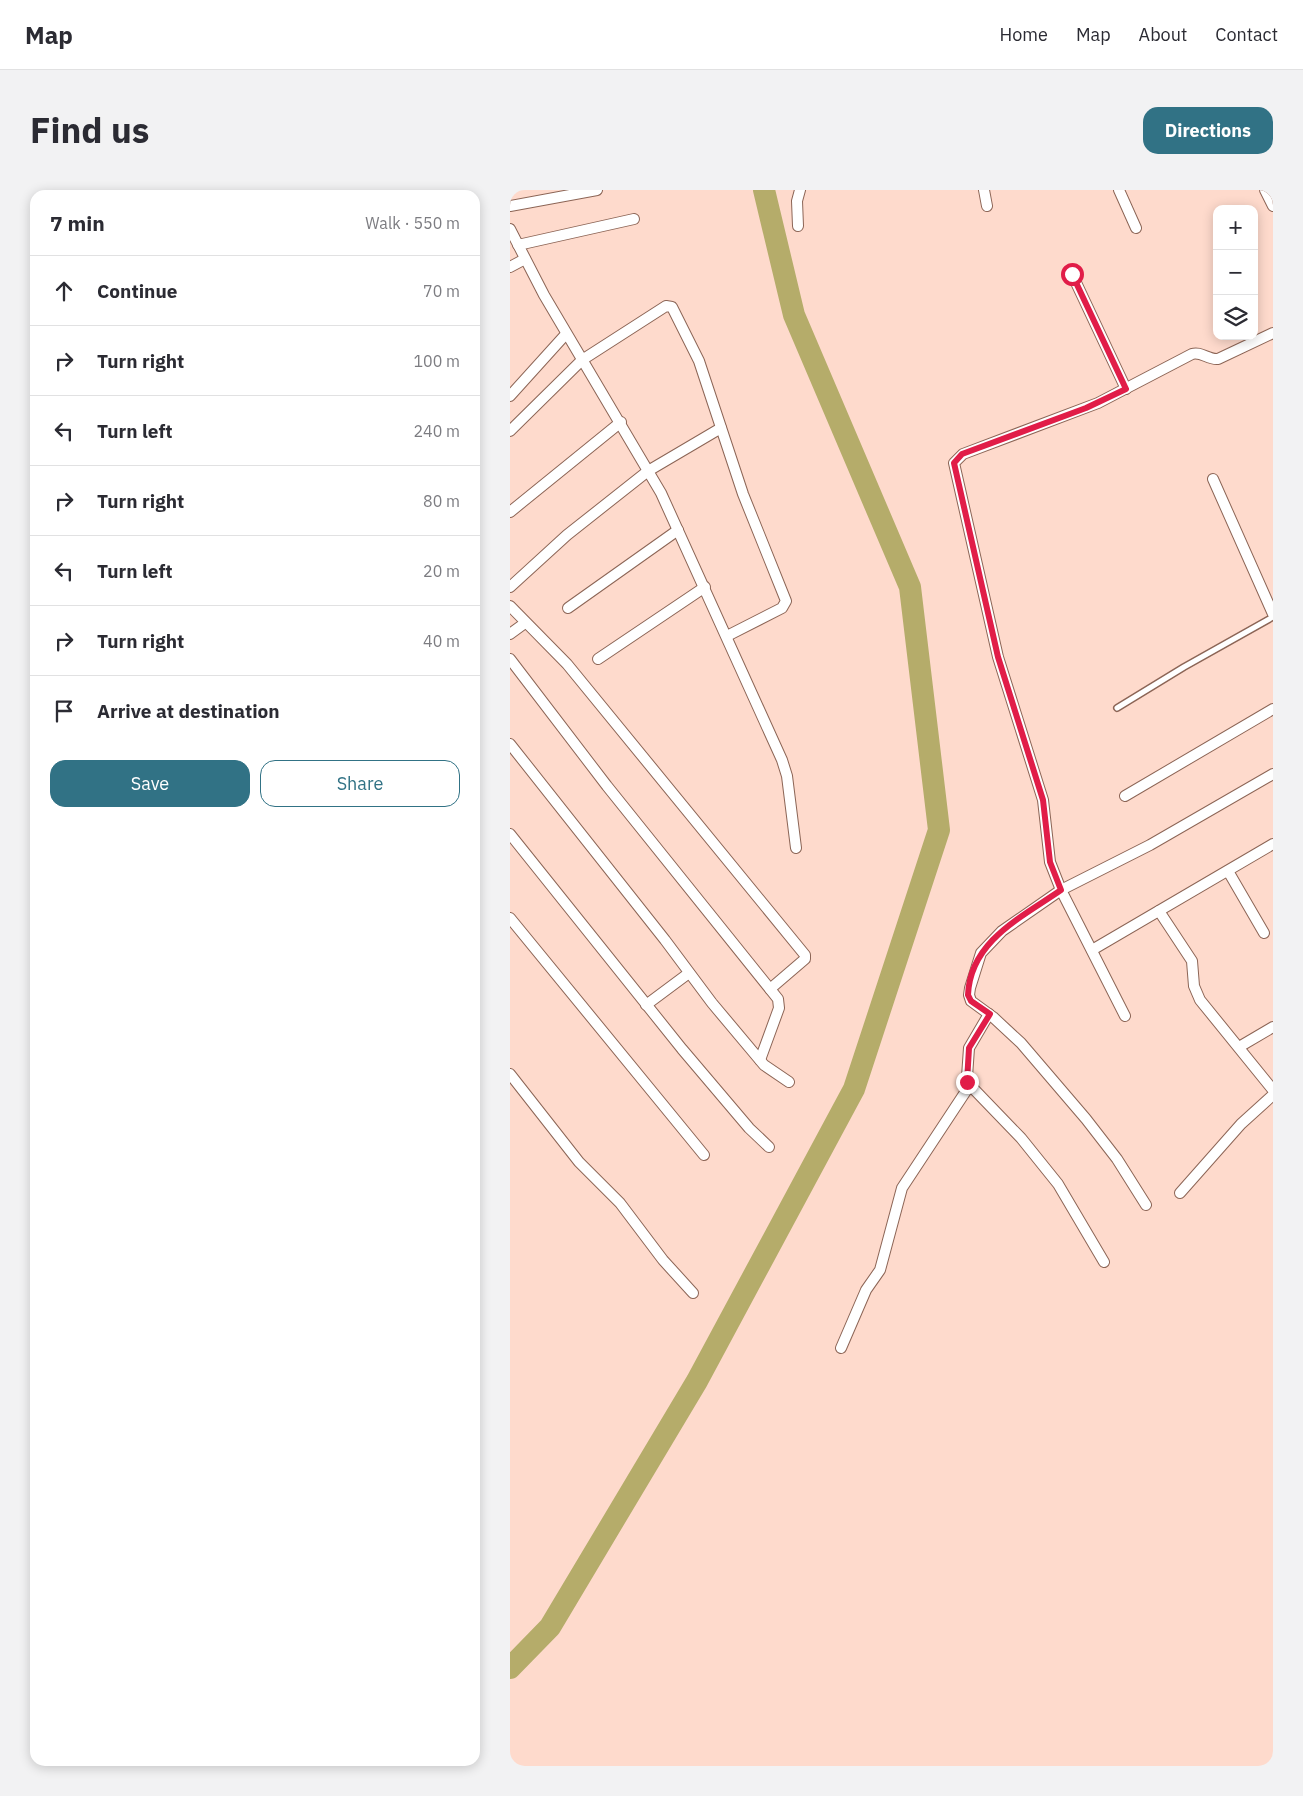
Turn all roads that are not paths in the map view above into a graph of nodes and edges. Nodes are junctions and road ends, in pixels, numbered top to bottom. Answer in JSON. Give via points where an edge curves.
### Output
{"nodes":[{"id":1,"x":597,"y":190,"type":"edge"},
{"id":2,"x":800,"y":190,"type":"edge"},
{"id":3,"x":984,"y":190,"type":"edge"},
{"id":4,"x":1119,"y":190,"type":"edge"},
{"id":5,"x":1265,"y":190,"type":"edge"},
{"id":6,"x":510,"y":206,"type":"edge"},
{"id":7,"x":987,"y":206,"type":"dead end"},
{"id":8,"x":1273,"y":206,"type":"edge"},
{"id":9,"x":634,"y":219,"type":"dead end"},
{"id":10,"x":798,"y":226,"type":"dead end"},
{"id":11,"x":1136,"y":228,"type":"dead end"},
{"id":12,"x":510,"y":229,"type":"edge"},
{"id":13,"x":518,"y":245,"type":"junction"},
{"id":14,"x":525,"y":259,"type":"junction"},
{"id":15,"x":510,"y":267,"type":"edge"},
{"id":16,"x":1072,"y":274,"type":"dead end"},
{"id":17,"x":1273,"y":333,"type":"edge"},
{"id":18,"x":566,"y":334,"type":"junction"},
{"id":19,"x":582,"y":360,"type":"junction"},
{"id":20,"x":1126,"y":389,"type":"junction"},
{"id":21,"x":510,"y":396,"type":"edge"},
{"id":22,"x":621,"y":422,"type":"junction"},
{"id":23,"x":722,"y":428,"type":"junction"},
{"id":24,"x":510,"y":431,"type":"edge"},
{"id":25,"x":648,"y":471,"type":"junction"},
{"id":26,"x":1213,"y":479,"type":"dead end"},
{"id":27,"x":510,"y":512,"type":"edge"},
{"id":28,"x":678,"y":530,"type":"junction"},
{"id":29,"x":510,"y":587,"type":"edge"},
{"id":30,"x":705,"y":587,"type":"junction"},
{"id":31,"x":510,"y":606,"type":"edge"},
{"id":32,"x":568,"y":608,"type":"dead end"},
{"id":33,"x":1273,"y":616,"type":"edge"},
{"id":34,"x":525,"y":623,"type":"junction"},
{"id":35,"x":510,"y":634,"type":"edge"},
{"id":36,"x":727,"y":636,"type":"junction"},
{"id":37,"x":510,"y":659,"type":"edge"},
{"id":38,"x":598,"y":659,"type":"dead end"},
{"id":39,"x":1117,"y":708,"type":"dead end"},
{"id":40,"x":1273,"y":709,"type":"edge"},
{"id":41,"x":510,"y":744,"type":"edge"},
{"id":42,"x":1273,"y":774,"type":"edge"},
{"id":43,"x":1125,"y":796,"type":"dead end"},
{"id":44,"x":510,"y":834,"type":"edge"},
{"id":45,"x":1273,"y":844,"type":"edge"},
{"id":46,"x":796,"y":848,"type":"dead end"},
{"id":47,"x":1228,"y":870,"type":"junction"},
{"id":48,"x":1061,"y":890,"type":"junction"},
{"id":49,"x":1159,"y":911,"type":"junction"},
{"id":50,"x":510,"y":918,"type":"edge"},
{"id":51,"x":1264,"y":933,"type":"dead end"},
{"id":52,"x":1092,"y":950,"type":"junction"},
{"id":53,"x":689,"y":973,"type":"junction"},
{"id":54,"x":770,"y":989,"type":"junction"},
{"id":55,"x":646,"y":1005,"type":"junction"},
{"id":56,"x":990,"y":1014,"type":"junction"},
{"id":57,"x":1125,"y":1016,"type":"dead end"},
{"id":58,"x":1273,"y":1028,"type":"edge"},
{"id":59,"x":1239,"y":1047,"type":"junction"},
{"id":60,"x":760,"y":1060,"type":"junction"},
{"id":61,"x":510,"y":1074,"type":"edge"},
{"id":62,"x":789,"y":1082,"type":"dead end"},
{"id":63,"x":967,"y":1082,"type":"junction"},
{"id":64,"x":1273,"y":1090,"type":"edge"},
{"id":65,"x":1273,"y":1095,"type":"edge"},
{"id":66,"x":769,"y":1147,"type":"dead end"},
{"id":67,"x":704,"y":1155,"type":"dead end"},
{"id":68,"x":1180,"y":1193,"type":"dead end"},
{"id":69,"x":1146,"y":1205,"type":"dead end"},
{"id":70,"x":1104,"y":1262,"type":"dead end"},
{"id":71,"x":693,"y":1293,"type":"dead end"},
{"id":72,"x":840,"y":1348,"type":"dead end"}],
"edges":[{"from":1,"to":6,"type":"street"},
{"from":2,"to":10,"type":"street"},
{"from":3,"to":7,"type":"street"},
{"from":4,"to":11,"type":"street"},
{"from":5,"to":8,"type":"street"},
{"from":9,"to":13,"type":"street"},
{"from":12,"to":13,"type":"street"},
{"from":13,"to":14,"type":"street"},
{"from":14,"to":15,"type":"street"},
{"from":14,"to":18,"type":"street"},
{"from":16,"to":20,"type":"street"},
{"from":17,"to":20,"type":"street","via":[[1218,360],[1192,354]]},
{"from":18,"to":19,"type":"street"},
{"from":18,"to":21,"type":"street"},
{"from":19,"to":22,"type":"street"},
{"from":19,"to":23,"type":"street","via":[[670,305],[699,361]]},
{"from":19,"to":24,"type":"street"},
{"from":20,"to":48,"type":"street","via":[[1086,408],[962,454],[954,463],[998,657],[1043,800],[1050,862]]},
{"from":22,"to":25,"type":"street"},
{"from":22,"to":27,"type":"street"},
{"from":23,"to":25,"type":"street"},
{"from":23,"to":36,"type":"street","via":[[743,494],[786,603]]},
{"from":25,"to":28,"type":"street"},
{"from":25,"to":29,"type":"street"},
{"from":26,"to":33,"type":"street"},
{"from":28,"to":30,"type":"street"},
{"from":28,"to":32,"type":"street"},
{"from":30,"to":36,"type":"street"},
{"from":30,"to":38,"type":"street"},
{"from":31,"to":34,"type":"street"},
{"from":33,"to":39,"type":"lane"},
{"from":34,"to":35,"type":"street"},
{"from":34,"to":54,"type":"street","via":[[567,664],[805,955],[805,959]]},
{"from":36,"to":46,"type":"street","via":[[782,760]]},
{"from":37,"to":54,"type":"street"},
{"from":40,"to":43,"type":"street"},
{"from":41,"to":53,"type":"street"},
{"from":42,"to":48,"type":"street","via":[[1150,845]]},
{"from":44,"to":55,"type":"street"},
{"from":45,"to":47,"type":"street"},
{"from":47,"to":49,"type":"street"},
{"from":47,"to":51,"type":"street"},
{"from":48,"to":52,"type":"street"},
{"from":48,"to":56,"type":"street","via":[[1002,930],[981,953],[968,995],[971,1001]]},
{"from":49,"to":52,"type":"street"},
{"from":49,"to":59,"type":"street","via":[[1192,961],[1196,992]]},
{"from":50,"to":67,"type":"street"},
{"from":52,"to":57,"type":"street"},
{"from":53,"to":55,"type":"street"},
{"from":53,"to":60,"type":"street"},
{"from":54,"to":60,"type":"street","via":[[780,1005]]},
{"from":55,"to":66,"type":"street","via":[[743,1121]]},
{"from":56,"to":63,"type":"street","via":[[969,1048]]},
{"from":56,"to":69,"type":"street","via":[[1021,1043],[1086,1119],[1117,1158]]},
{"from":58,"to":59,"type":"street"},
{"from":59,"to":64,"type":"street"},
{"from":60,"to":62,"type":"street"},
{"from":61,"to":71,"type":"street","via":[[580,1162],[620,1204]]},
{"from":63,"to":70,"type":"street","via":[[1021,1138],[1058,1184]]},
{"from":63,"to":72,"type":"street","via":[[964,1094],[902,1188],[880,1270],[866,1290]]},
{"from":65,"to":68,"type":"street","via":[[1241,1124]]}]}
